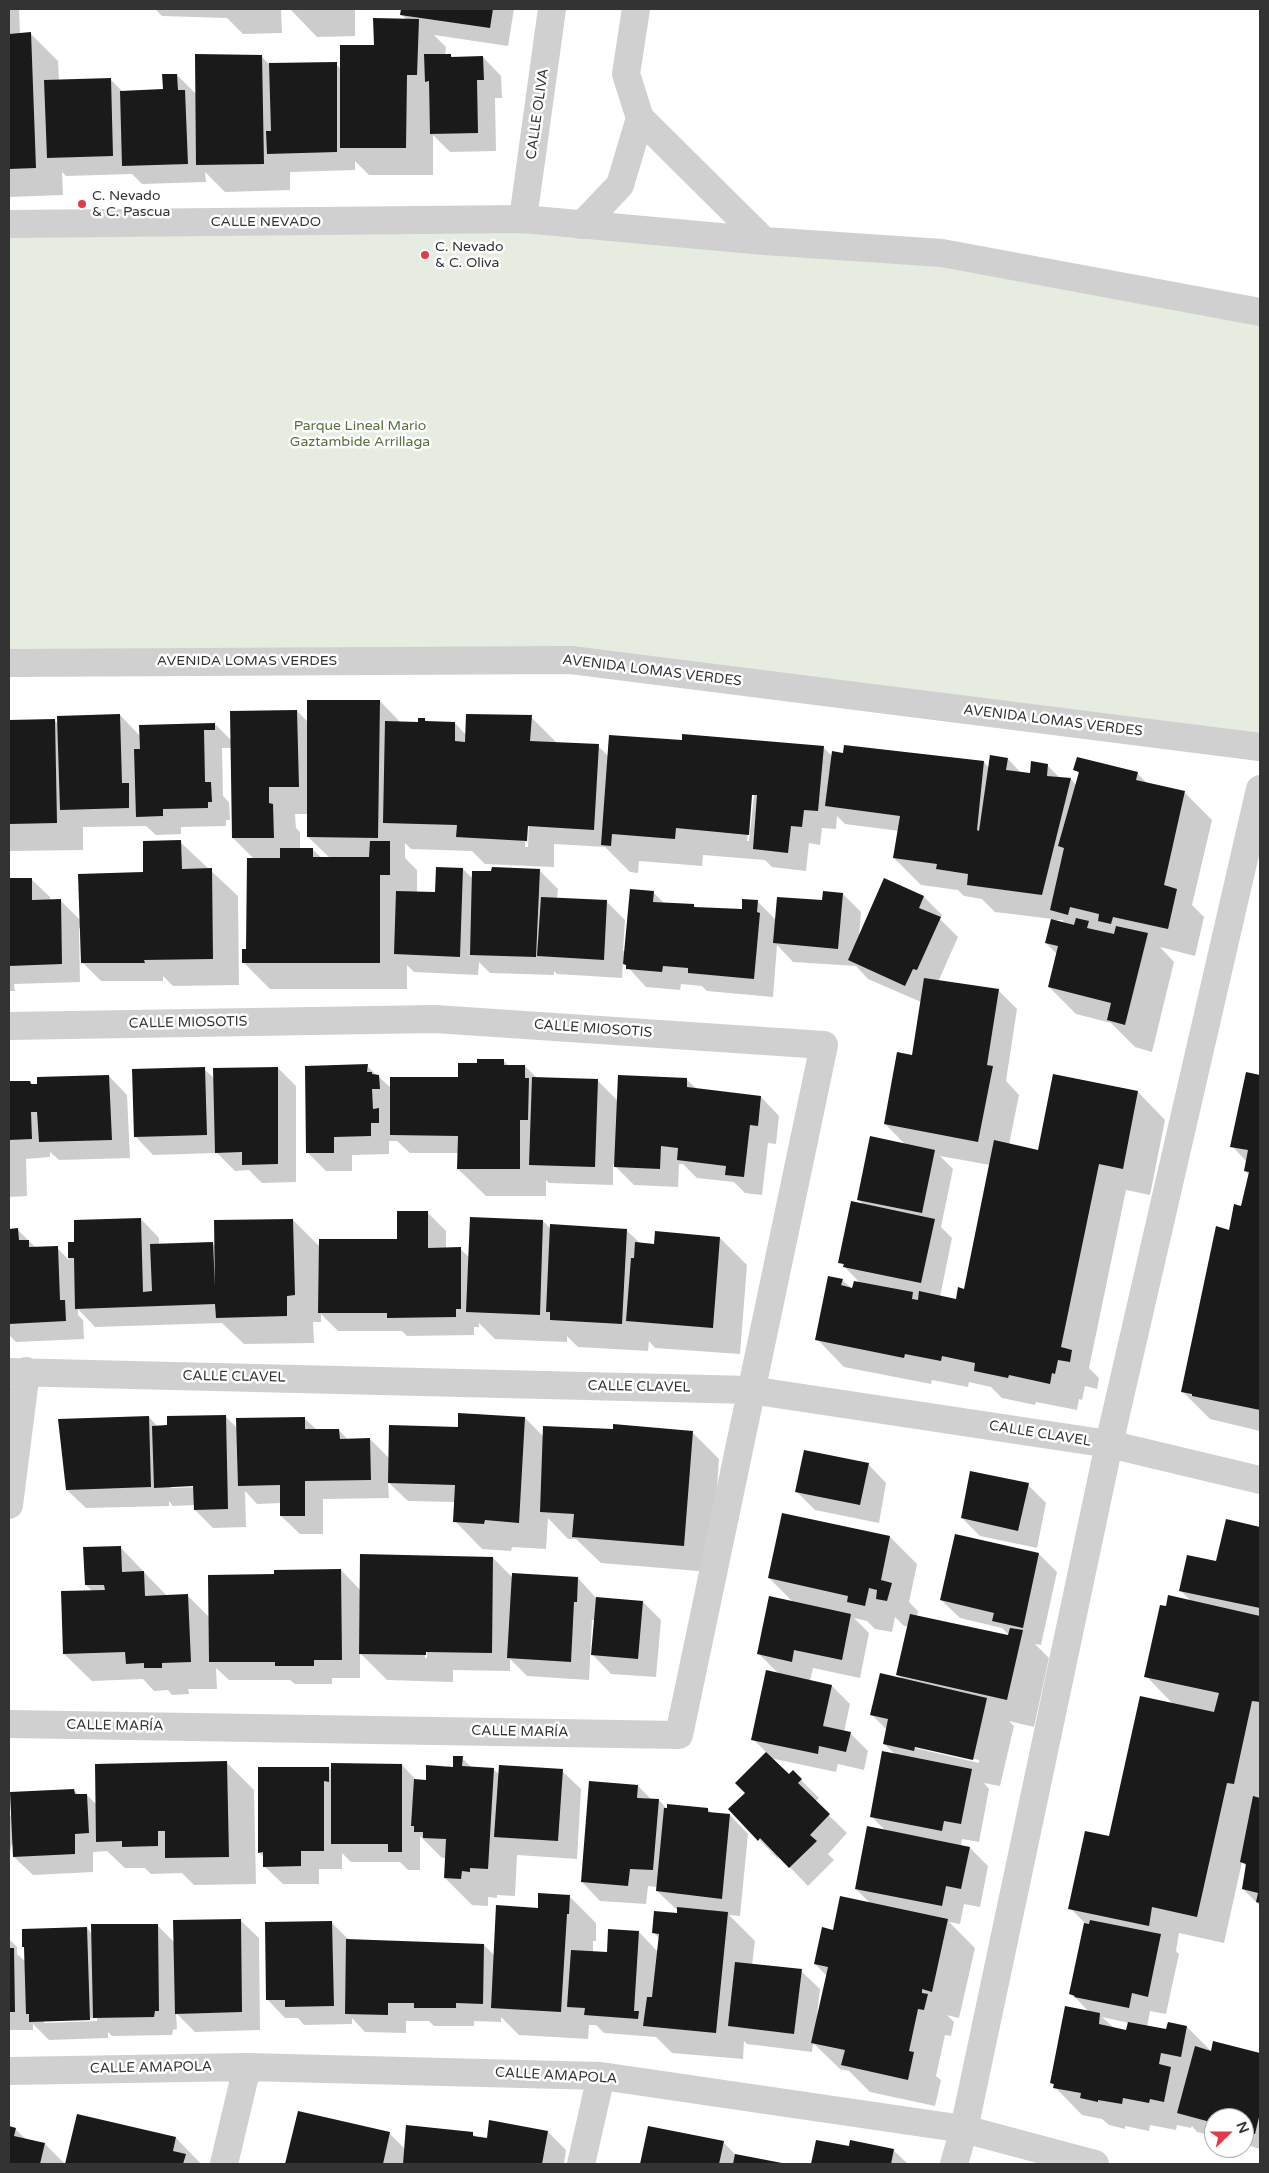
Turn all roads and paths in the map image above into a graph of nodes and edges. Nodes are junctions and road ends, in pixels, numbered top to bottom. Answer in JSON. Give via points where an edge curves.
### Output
{"nodes":[{"id":1,"x":552,"y":9,"type":"edge"},
{"id":2,"x":636,"y":9,"type":"edge"},
{"id":3,"x":640,"y":118,"type":"junction"},
{"id":4,"x":523,"y":219,"type":"junction"},
{"id":5,"x":9,"y":224,"type":"edge"},
{"id":6,"x":582,"y":225,"type":"junction"},
{"id":7,"x":764,"y":241,"type":"junction"},
{"id":8,"x":1260,"y":312,"type":"edge"},
{"id":9,"x":9,"y":663,"type":"edge"},
{"id":10,"x":1260,"y":747,"type":"edge"},
{"id":11,"x":1260,"y":789,"type":"edge"},
{"id":12,"x":9,"y":1026,"type":"edge"},
{"id":13,"x":17,"y":1372,"type":"edge"},
{"id":14,"x":750,"y":1390,"type":"junction"},
{"id":15,"x":1109,"y":1444,"type":"junction"},
{"id":16,"x":1260,"y":1480,"type":"edge"},
{"id":17,"x":9,"y":1505,"type":"edge"},
{"id":18,"x":9,"y":1724,"type":"edge"},
{"id":19,"x":248,"y":2067,"type":"junction"},
{"id":20,"x":9,"y":2071,"type":"edge"},
{"id":21,"x":601,"y":2076,"type":"junction"},
{"id":22,"x":964,"y":2129,"type":"junction"},
{"id":23,"x":224,"y":2164,"type":"edge"},
{"id":24,"x":581,"y":2164,"type":"edge"},
{"id":25,"x":954,"y":2164,"type":"edge"},
{"id":26,"x":1095,"y":2164,"type":"edge"}],
"edges":[{"from":1,"to":4,"type":"street","name":"CALLE OLIVA"},
{"from":2,"to":3,"type":"street","via":[[626,74]]},
{"from":3,"to":6,"type":"street","via":[[620,185]]},
{"from":3,"to":7,"type":"street"},
{"from":4,"to":5,"type":"street","name":"CALLE NEVADO"},
{"from":4,"to":6,"type":"street","name":"CALLE NEVADO"},
{"from":6,"to":7,"type":"street","name":"CALLE NEVADO"},
{"from":7,"to":8,"type":"street","name":"CALLE NEVADO","via":[[942,253]]},
{"from":9,"to":10,"type":"street","name":"AVENIDA LOMAS VERDES","via":[[571,660]]},
{"from":11,"to":15,"type":"street"},
{"from":12,"to":14,"type":"street","name":"CALLE MIOSOTIS","via":[[435,1019],[824,1044]]},
{"from":13,"to":14,"type":"street","name":"CALLE CLAVEL"},
{"from":13,"to":17,"type":"street"},
{"from":14,"to":15,"type":"street","name":"CALLE CLAVEL"},
{"from":14,"to":18,"type":"street","name":"CALLE MARÍA","via":[[679,1735]]},
{"from":15,"to":16,"type":"street","name":"CALLE CLAVEL"},
{"from":15,"to":22,"type":"street"},
{"from":19,"to":20,"type":"street","name":"CALLE AMAPOLA"},
{"from":19,"to":21,"type":"street","name":"CALLE AMAPOLA"},
{"from":19,"to":23,"type":"street"},
{"from":21,"to":22,"type":"street","name":"CALLE AMAPOLA"},
{"from":21,"to":24,"type":"street"},
{"from":22,"to":25,"type":"street"},
{"from":22,"to":26,"type":"street","name":"CALLE AMAPOLA"}]}
